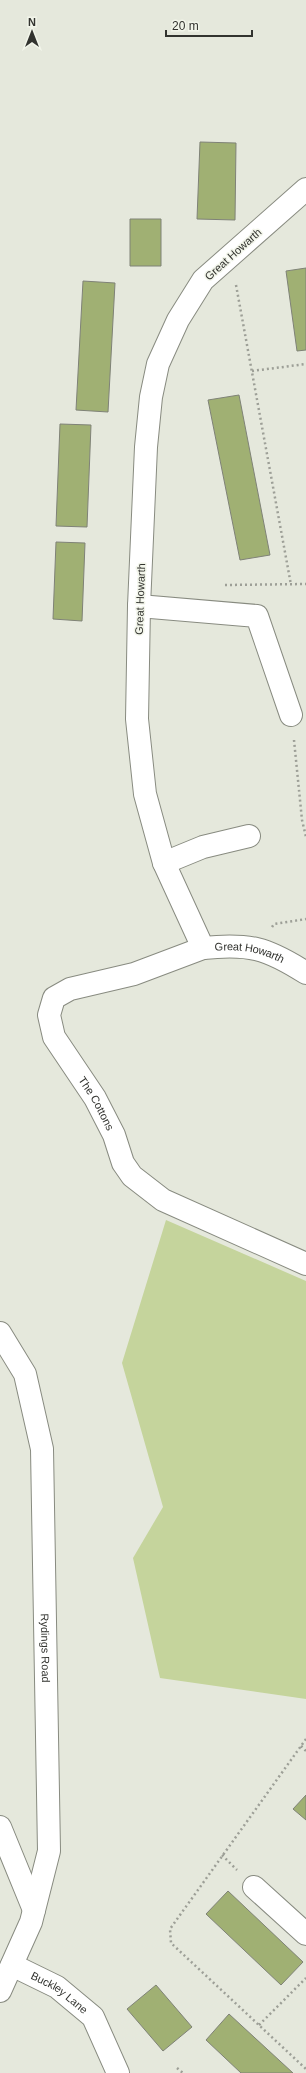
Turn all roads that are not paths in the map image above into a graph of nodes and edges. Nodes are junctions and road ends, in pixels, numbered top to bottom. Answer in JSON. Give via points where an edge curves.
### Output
{"nodes":[{"id":1,"x":306,"y":189,"type":"edge"},
{"id":2,"x":139,"y":606,"type":"junction"},
{"id":3,"x":291,"y":716,"type":"road end"},
{"id":4,"x":249,"y":836,"type":"dead end"},
{"id":5,"x":164,"y":862,"type":"junction"},
{"id":6,"x":203,"y":948,"type":"junction"},
{"id":7,"x":306,"y":973,"type":"edge"},
{"id":8,"x":306,"y":1264,"type":"edge"},
{"id":9,"x":0,"y":1333,"type":"edge"},
{"id":10,"x":0,"y":1827,"type":"edge"},
{"id":11,"x":254,"y":1887,"type":"dead end"},
{"id":12,"x":34,"y":1910,"type":"junction"},
{"id":13,"x":306,"y":1934,"type":"edge"},
{"id":14,"x":12,"y":1965,"type":"junction"},
{"id":15,"x":0,"y":1991,"type":"edge"},
{"id":16,"x":118,"y":2073,"type":"edge"}],
"edges":[{"from":1,"to":2,"type":"street","name":"Great Howarth","via":[[203,280],[178,320],[158,364],[151,397],[146,446]]},
{"from":2,"to":3,"type":"street","via":[[257,616]]},
{"from":2,"to":5,"type":"street","name":"Great Howarth","via":[[137,719],[145,794]]},
{"from":4,"to":5,"type":"street","via":[[203,847]]},
{"from":5,"to":6,"type":"street","name":"Great Howarth"},
{"from":6,"to":7,"type":"street","name":"Great Howarth","via":[[232,945],[254,948],[273,953]]},
{"from":6,"to":8,"type":"street","name":"The Cottons","via":[[134,974],[70,989],[54,998],[49,1015],[54,1037],[95,1098],[114,1135],[123,1163],[145,1188],[163,1200]]},
{"from":9,"to":12,"type":"street","name":"Rydings Road","via":[[25,1374],[42,1449],[49,1851]]},
{"from":10,"to":12,"type":"street"},
{"from":11,"to":13,"type":"street"},
{"from":12,"to":14,"type":"street","name":"Rydings Road"},
{"from":14,"to":15,"type":"street","name":"Rydings Road"},
{"from":14,"to":16,"type":"street","name":"Buckley Lane","via":[[57,1987],[93,2017]]}]}
